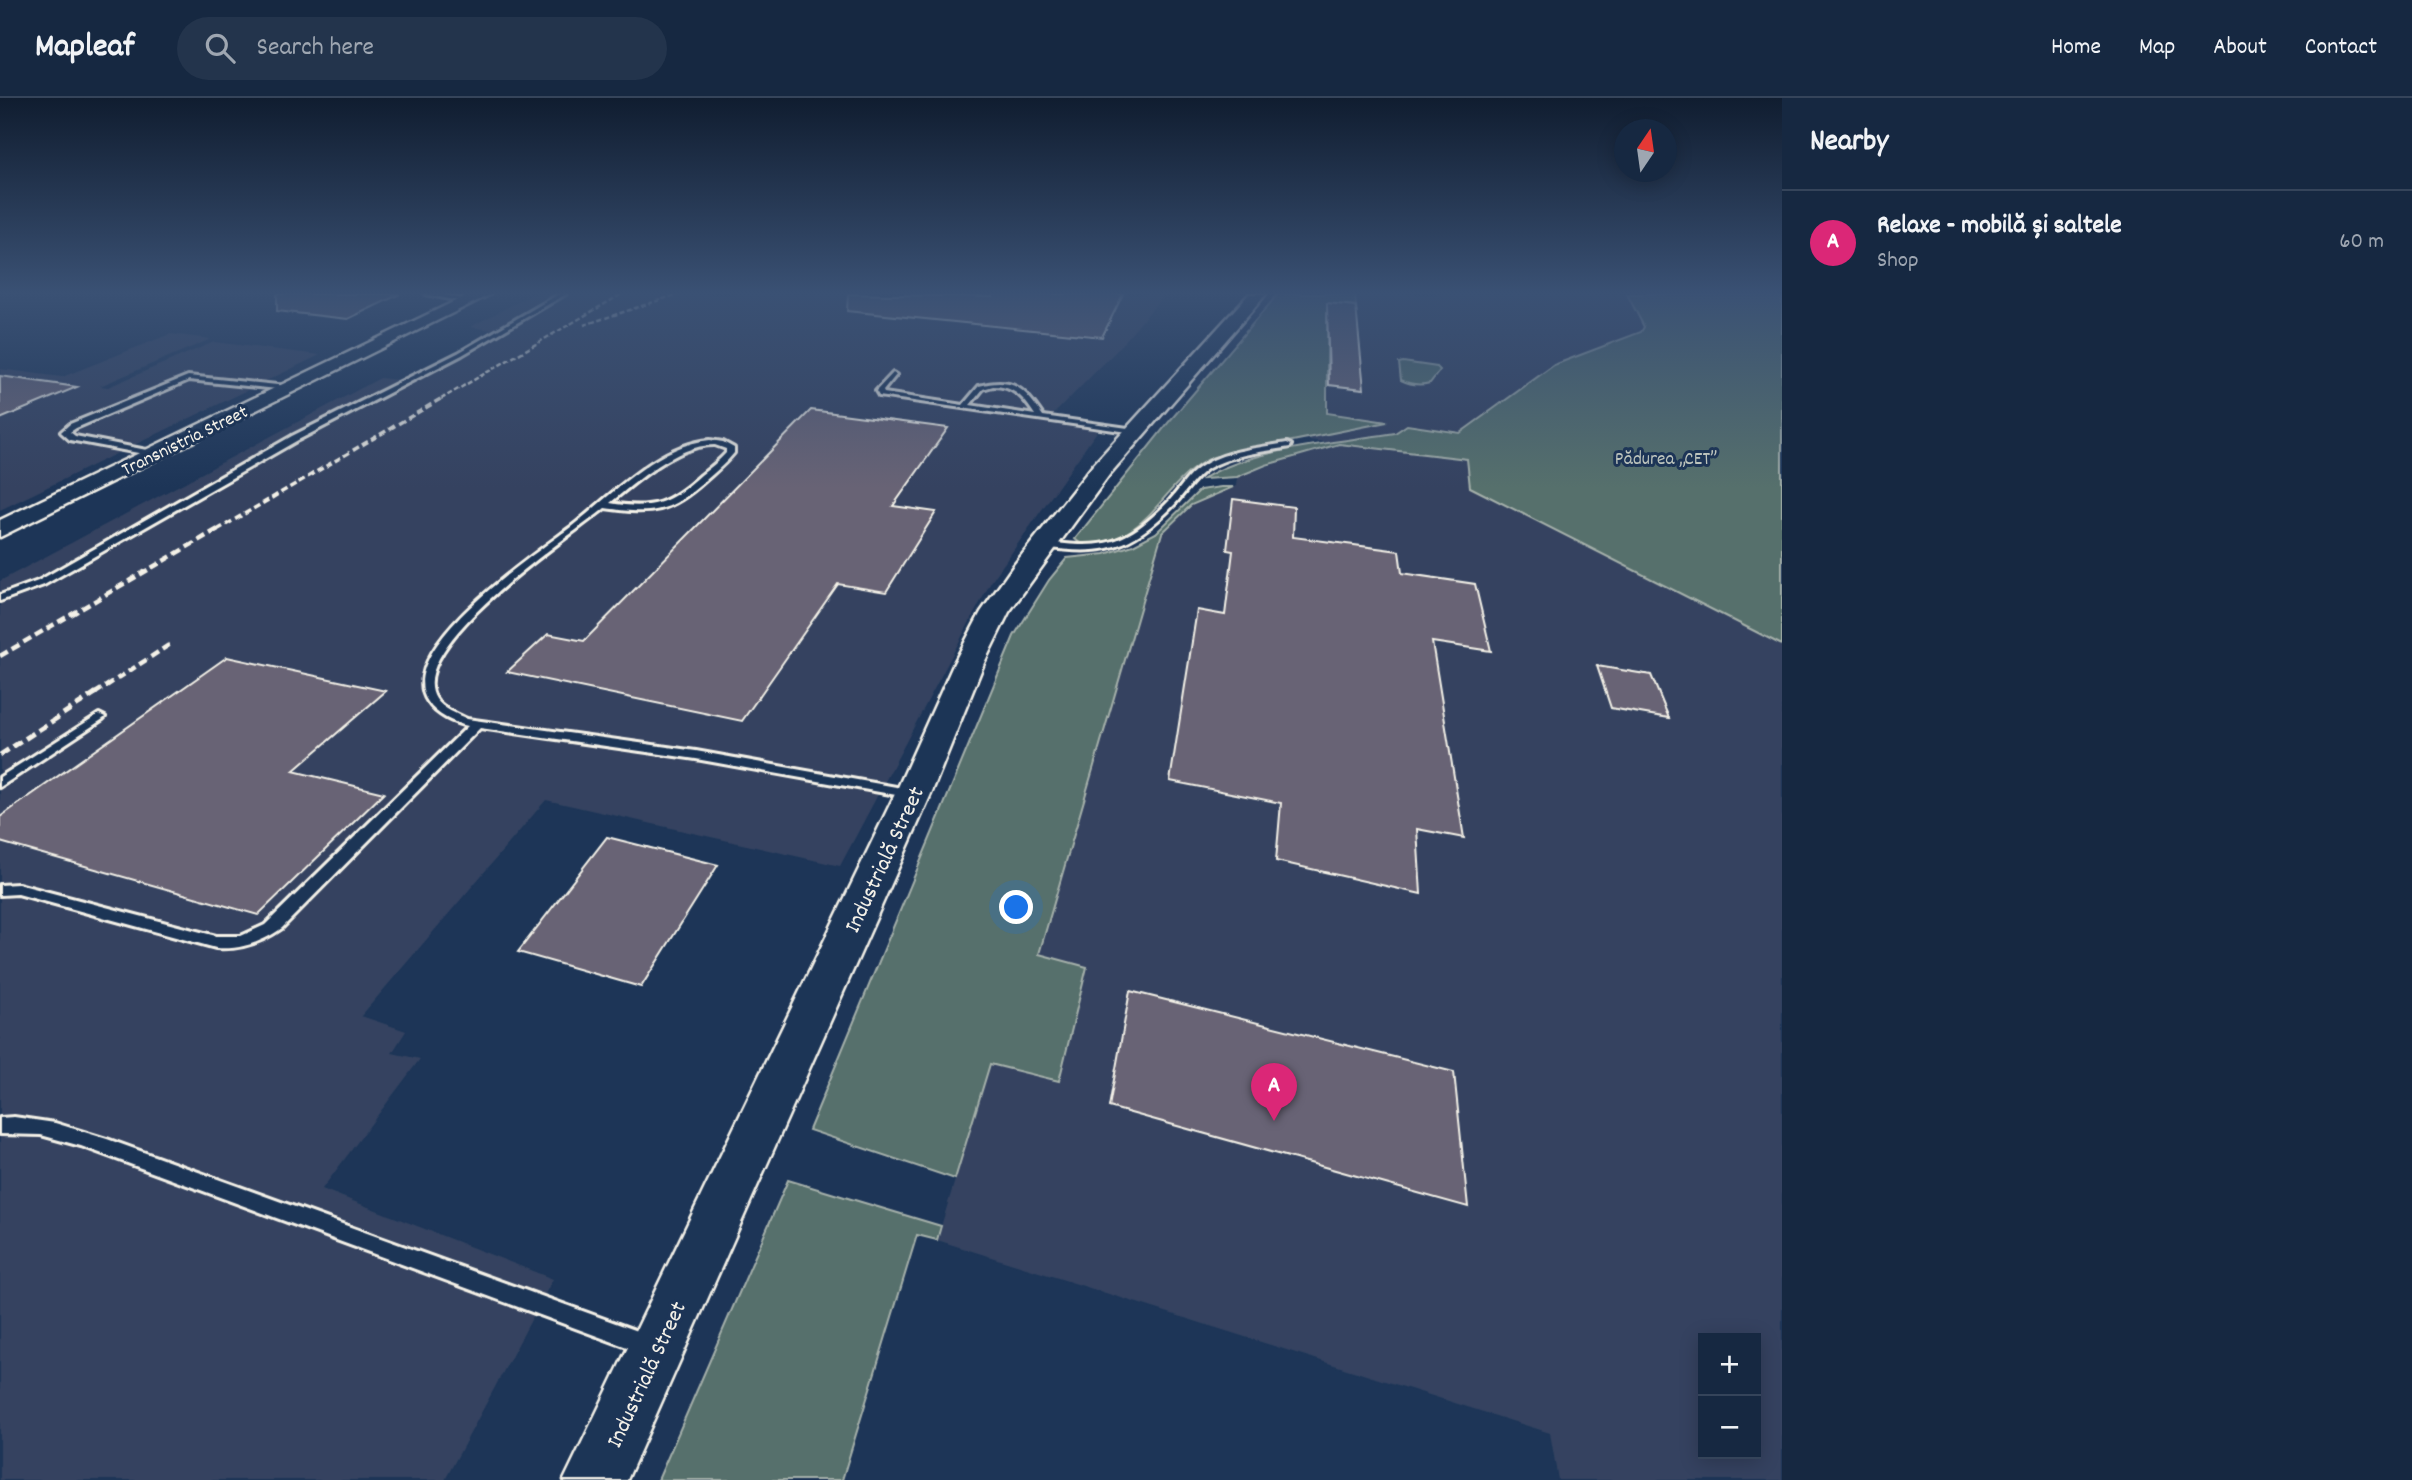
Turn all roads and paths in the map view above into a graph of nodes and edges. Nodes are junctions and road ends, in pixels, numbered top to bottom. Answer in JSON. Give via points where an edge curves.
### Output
{"nodes":[{"id":1,"x":349,"y":358,"type":"edge"},
{"id":2,"x":451,"y":358,"type":"edge"},
{"id":3,"x":1200,"y":358,"type":"edge"},
{"id":4,"x":893,"y":375,"type":"dead end"},
{"id":5,"x":287,"y":388,"type":"junction"},
{"id":6,"x":964,"y":408,"type":"junction"},
{"id":7,"x":1041,"y":418,"type":"junction"},
{"id":8,"x":1135,"y":431,"type":"junction"},
{"id":9,"x":1287,"y":445,"type":"dead end"},
{"id":10,"x":154,"y":454,"type":"junction"},
{"id":11,"x":604,"y":505,"type":"junction"},
{"id":12,"x":2,"y":527,"type":"edge"},
{"id":13,"x":1044,"y":544,"type":"junction"},
{"id":14,"x":0,"y":598,"type":"edge"},
{"id":15,"x":99,"y":717,"type":"dead end"},
{"id":16,"x":477,"y":724,"type":"junction"},
{"id":17,"x":0,"y":783,"type":"edge"},
{"id":18,"x":913,"y":794,"type":"junction"},
{"id":19,"x":0,"y":890,"type":"edge"},
{"id":20,"x":0,"y":1126,"type":"edge"},
{"id":21,"x":657,"y":1348,"type":"junction"},
{"id":22,"x":595,"y":1480,"type":"edge"}],
"edges":[{"from":1,"to":5,"type":"street","name":"Transnistria Street"},
{"from":2,"to":14,"type":"lane","via":[[295,438],[41,583]]},
{"from":3,"to":8,"type":"street","name":"Industrială Street"},
{"from":4,"to":6,"type":"lane","via":[[879,391],[881,395]]},
{"from":5,"to":10,"type":"street","name":"Transnistria Street"},
{"from":5,"to":10,"type":"lane","via":[[188,378],[65,432],[73,438]]},
{"from":6,"to":7,"type":"lane"},
{"from":6,"to":7,"type":"lane","via":[[981,387],[1012,387],[1023,391]]},
{"from":7,"to":8,"type":"lane"},
{"from":8,"to":13,"type":"street","name":"Industrială Street"},
{"from":9,"to":13,"type":"lane","via":[[1211,464],[1192,477],[1143,531],[1117,544],[1071,548]]},
{"from":10,"to":12,"type":"street","name":"Transnistria Street"},
{"from":11,"to":11,"type":"lane","via":[[689,447],[715,443],[730,448],[725,459],[661,509]]},
{"from":11,"to":16,"type":"lane","via":[[468,615],[432,662],[426,686],[432,702],[442,712]]},
{"from":13,"to":18,"type":"street","name":"Industrială Street","via":[[995,612]]},
{"from":15,"to":17,"type":"lane"},
{"from":16,"to":18,"type":"lane","via":[[696,755]]},
{"from":16,"to":19,"type":"lane","via":[[277,924],[247,941],[216,942],[18,889]]},
{"from":18,"to":21,"type":"street","name":"Industrială Street"},
{"from":20,"to":21,"type":"lane","via":[[56,1130],[107,1147]]},
{"from":21,"to":22,"type":"street","name":"Industrială Street"}]}
